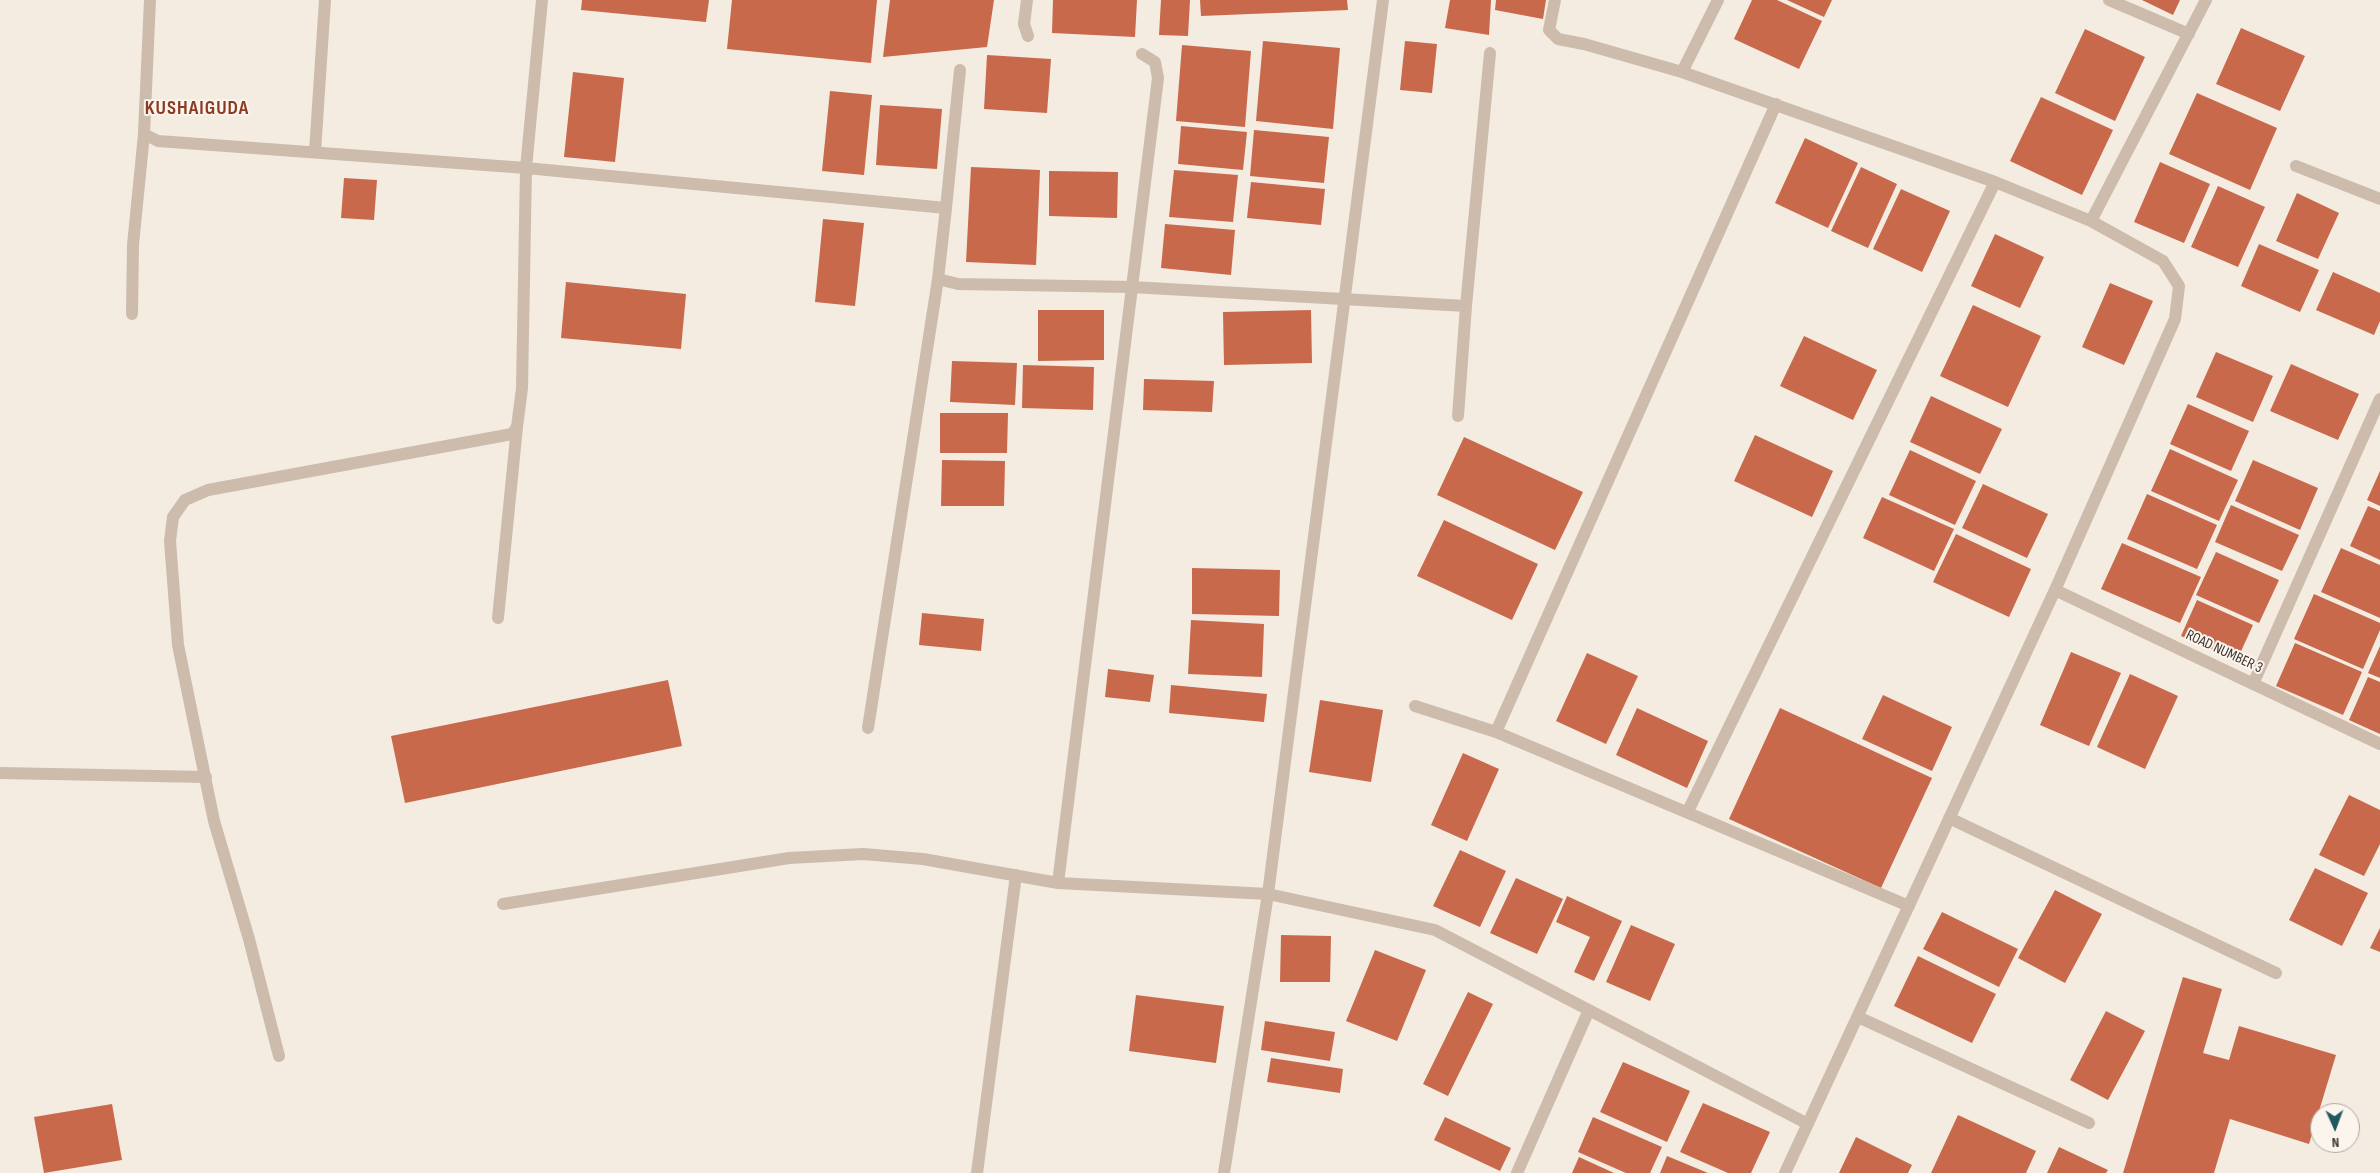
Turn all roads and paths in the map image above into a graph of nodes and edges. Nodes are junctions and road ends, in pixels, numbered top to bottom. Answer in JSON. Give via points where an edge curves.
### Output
{"nodes":[{"id":1,"x":150,"y":0,"type":"edge"},
{"id":2,"x":325,"y":0,"type":"edge"},
{"id":3,"x":542,"y":0,"type":"edge"},
{"id":4,"x":1027,"y":0,"type":"edge"},
{"id":5,"x":1383,"y":0,"type":"edge"},
{"id":6,"x":1555,"y":0,"type":"edge"},
{"id":7,"x":1718,"y":0,"type":"edge"},
{"id":8,"x":2109,"y":0,"type":"edge"},
{"id":9,"x":2206,"y":0,"type":"edge"},
{"id":10,"x":2189,"y":34,"type":"junction"},
{"id":11,"x":1028,"y":36,"type":"dead end"},
{"id":12,"x":1490,"y":53,"type":"dead end"},
{"id":13,"x":1142,"y":54,"type":"dead end"},
{"id":14,"x":960,"y":70,"type":"dead end"},
{"id":15,"x":1682,"y":72,"type":"junction"},
{"id":16,"x":1776,"y":104,"type":"junction"},
{"id":17,"x":144,"y":134,"type":"junction"},
{"id":18,"x":315,"y":152,"type":"junction"},
{"id":19,"x":2296,"y":166,"type":"dead end"},
{"id":20,"x":526,"y":168,"type":"junction"},
{"id":21,"x":1995,"y":182,"type":"junction"},
{"id":22,"x":2380,"y":199,"type":"edge"},
{"id":23,"x":946,"y":208,"type":"junction"},
{"id":24,"x":2091,"y":221,"type":"junction"},
{"id":25,"x":938,"y":279,"type":"junction"},
{"id":26,"x":1132,"y":287,"type":"junction"},
{"id":27,"x":1345,"y":301,"type":"junction"},
{"id":28,"x":1466,"y":306,"type":"junction"},
{"id":29,"x":132,"y":314,"type":"dead end"},
{"id":30,"x":2380,"y":399,"type":"edge"},
{"id":31,"x":1458,"y":416,"type":"dead end"},
{"id":32,"x":517,"y":427,"type":"junction"},
{"id":33,"x":2055,"y":590,"type":"junction"},
{"id":34,"x":498,"y":618,"type":"dead end"},
{"id":35,"x":2253,"y":684,"type":"junction"},
{"id":36,"x":1415,"y":706,"type":"dead end"},
{"id":37,"x":868,"y":728,"type":"dead end"},
{"id":38,"x":1496,"y":732,"type":"junction"},
{"id":39,"x":2380,"y":744,"type":"edge"},
{"id":40,"x":0,"y":773,"type":"edge"},
{"id":41,"x":206,"y":777,"type":"junction"},
{"id":42,"x":1688,"y":812,"type":"junction"},
{"id":43,"x":1949,"y":818,"type":"junction"},
{"id":44,"x":1016,"y":876,"type":"junction"},
{"id":45,"x":1058,"y":883,"type":"junction"},
{"id":46,"x":1268,"y":894,"type":"junction"},
{"id":47,"x":503,"y":904,"type":"dead end"},
{"id":48,"x":1908,"y":906,"type":"junction"},
{"id":49,"x":2276,"y":973,"type":"dead end"},
{"id":50,"x":1589,"y":1010,"type":"junction"},
{"id":51,"x":1858,"y":1017,"type":"junction"},
{"id":52,"x":279,"y":1056,"type":"dead end"},
{"id":53,"x":2089,"y":1123,"type":"dead end"},
{"id":54,"x":1808,"y":1124,"type":"junction"},
{"id":55,"x":977,"y":1173,"type":"edge"},
{"id":56,"x":1224,"y":1173,"type":"edge"},
{"id":57,"x":1517,"y":1173,"type":"edge"},
{"id":58,"x":1785,"y":1173,"type":"edge"}],
"edges":[{"from":1,"to":17,"type":"street"},
{"from":2,"to":18,"type":"street"},
{"from":3,"to":20,"type":"street"},
{"from":4,"to":11,"type":"street","via":[[1024,24]]},
{"from":5,"to":27,"type":"street"},
{"from":6,"to":15,"type":"street","via":[[1549,30],[1558,39]]},
{"from":7,"to":15,"type":"street"},
{"from":8,"to":10,"type":"street"},
{"from":9,"to":10,"type":"street"},
{"from":10,"to":24,"type":"street"},
{"from":12,"to":28,"type":"street"},
{"from":13,"to":26,"type":"street","via":[[1155,62],[1158,78]]},
{"from":14,"to":23,"type":"street"},
{"from":15,"to":16,"type":"street"},
{"from":16,"to":21,"type":"street"},
{"from":16,"to":38,"type":"street"},
{"from":17,"to":18,"type":"street","via":[[158,141]]},
{"from":17,"to":29,"type":"street","via":[[133,245]]},
{"from":18,"to":20,"type":"street"},
{"from":19,"to":22,"type":"street"},
{"from":20,"to":23,"type":"street"},
{"from":20,"to":32,"type":"street","via":[[522,388]]},
{"from":21,"to":24,"type":"street"},
{"from":21,"to":42,"type":"street"},
{"from":23,"to":25,"type":"street"},
{"from":24,"to":33,"type":"street","via":[[2163,261],[2179,286],[2175,319]]},
{"from":25,"to":26,"type":"street","via":[[958,284]]},
{"from":25,"to":37,"type":"street"},
{"from":26,"to":27,"type":"street"},
{"from":26,"to":45,"type":"street"},
{"from":27,"to":28,"type":"street"},
{"from":27,"to":46,"type":"street"},
{"from":28,"to":31,"type":"street"},
{"from":30,"to":35,"type":"street"},
{"from":32,"to":34,"type":"street"},
{"from":32,"to":41,"type":"street","via":[[506,437],[208,490],[185,500],[173,517],[170,541],[178,645]]},
{"from":33,"to":35,"type":"street","name":"ROAD NUMBER 3"},
{"from":33,"to":43,"type":"street"},
{"from":35,"to":39,"type":"street","name":"ROAD NUMBER 3"},
{"from":36,"to":38,"type":"street"},
{"from":38,"to":42,"type":"street"},
{"from":40,"to":41,"type":"street"},
{"from":41,"to":52,"type":"street","via":[[214,820]]},
{"from":42,"to":48,"type":"street"},
{"from":43,"to":48,"type":"street"},
{"from":43,"to":49,"type":"street"},
{"from":44,"to":45,"type":"street"},
{"from":44,"to":47,"type":"street","via":[[922,859],[863,854],[789,858]]},
{"from":44,"to":55,"type":"street"},
{"from":45,"to":46,"type":"street"},
{"from":46,"to":50,"type":"street","via":[[1436,930]]},
{"from":46,"to":56,"type":"street"},
{"from":48,"to":51,"type":"street"},
{"from":50,"to":54,"type":"street"},
{"from":50,"to":57,"type":"street"},
{"from":51,"to":53,"type":"street"},
{"from":51,"to":54,"type":"street"},
{"from":54,"to":58,"type":"street"}]}
